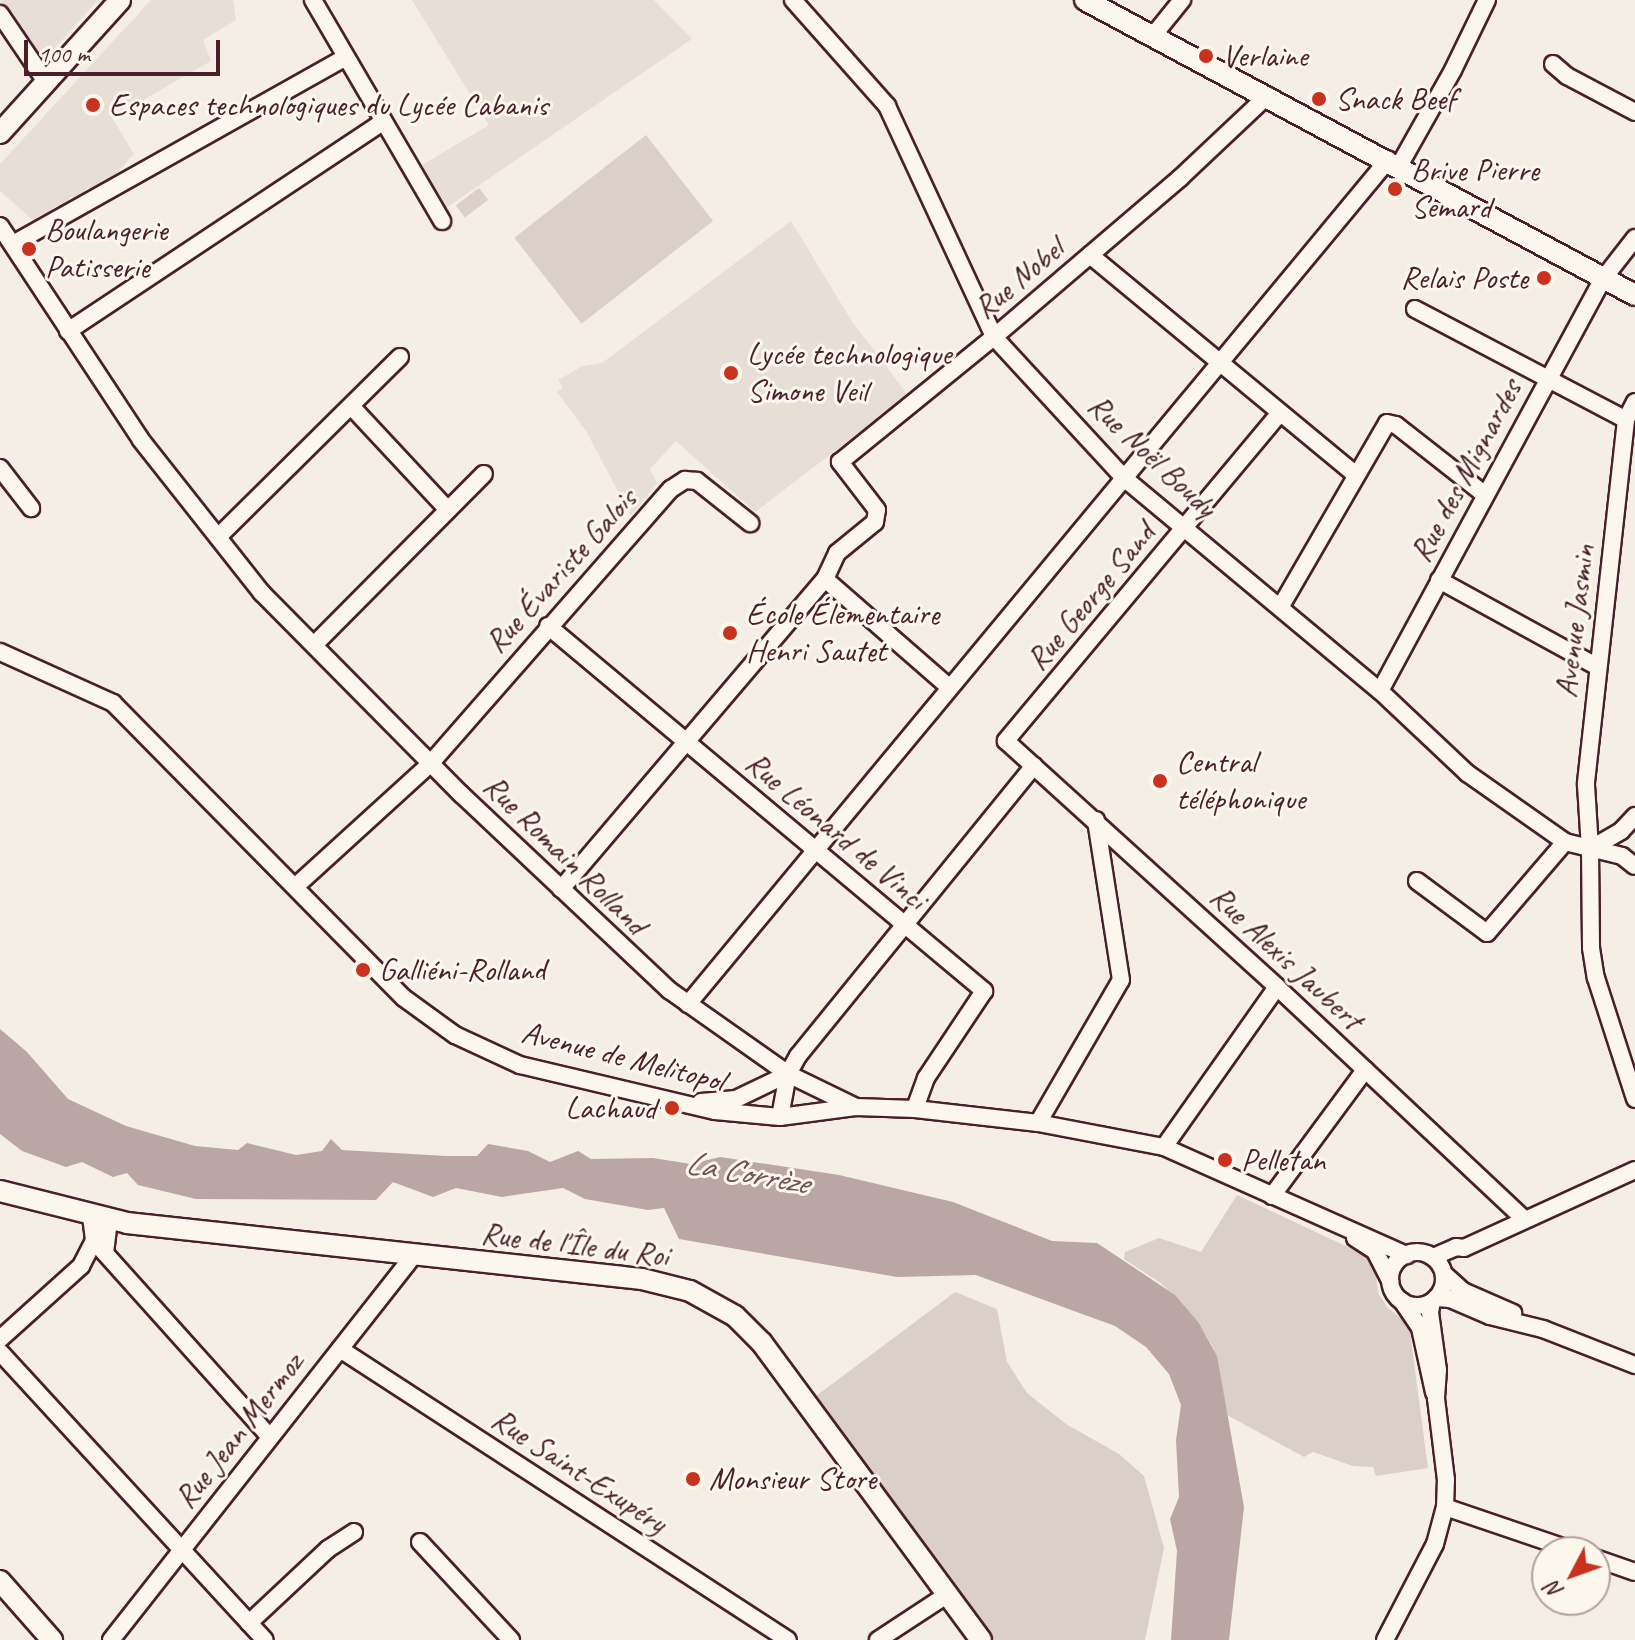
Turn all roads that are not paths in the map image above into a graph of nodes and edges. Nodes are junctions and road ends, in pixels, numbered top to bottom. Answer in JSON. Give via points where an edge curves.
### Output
{"nodes":[{"id":1,"x":120,"y":0,"type":"edge"},
{"id":2,"x":313,"y":0,"type":"edge"},
{"id":3,"x":793,"y":0,"type":"edge"},
{"id":4,"x":1085,"y":0,"type":"edge"},
{"id":5,"x":1182,"y":0,"type":"edge"},
{"id":6,"x":1487,"y":0,"type":"edge"},
{"id":7,"x":0,"y":14,"type":"edge"},
{"id":8,"x":1152,"y":37,"type":"junction"},
{"id":9,"x":345,"y":58,"type":"junction"},
{"id":10,"x":1553,"y":64,"type":"dead end"},
{"id":11,"x":46,"y":82,"type":"junction"},
{"id":12,"x":1267,"y":96,"type":"junction"},
{"id":13,"x":1635,"y":112,"type":"edge"},
{"id":14,"x":383,"y":122,"type":"junction"},
{"id":15,"x":0,"y":133,"type":"edge"},
{"id":16,"x":1394,"y":163,"type":"junction"},
{"id":17,"x":442,"y":221,"type":"dead end"},
{"id":18,"x":0,"y":226,"type":"edge"},
{"id":19,"x":1635,"y":238,"type":"edge"},
{"id":20,"x":13,"y":244,"type":"junction"},
{"id":21,"x":1090,"y":255,"type":"junction"},
{"id":22,"x":1603,"y":279,"type":"junction"},
{"id":23,"x":1635,"y":295,"type":"edge"},
{"id":24,"x":1415,"y":309,"type":"dead end"},
{"id":25,"x":68,"y":331,"type":"junction"},
{"id":26,"x":994,"y":337,"type":"junction"},
{"id":27,"x":400,"y":357,"type":"dead end"},
{"id":28,"x":1220,"y":363,"type":"junction"},
{"id":29,"x":1548,"y":377,"type":"junction"},
{"id":30,"x":1635,"y":402,"type":"edge"},
{"id":31,"x":351,"y":406,"type":"junction"},
{"id":32,"x":1279,"y":414,"type":"junction"},
{"id":33,"x":1626,"y":420,"type":"junction"},
{"id":34,"x":0,"y":468,"type":"edge"},
{"id":35,"x":484,"y":474,"type":"dead end"},
{"id":36,"x":1355,"y":474,"type":"junction"},
{"id":37,"x":1628,"y":477,"type":"edge"},
{"id":38,"x":1124,"y":478,"type":"junction"},
{"id":39,"x":1484,"y":494,"type":"junction"},
{"id":40,"x":31,"y":508,"type":"dead end"},
{"id":41,"x":448,"y":510,"type":"junction"},
{"id":42,"x":750,"y":523,"type":"dead end"},
{"id":43,"x":1185,"y":528,"type":"junction"},
{"id":44,"x":218,"y":537,"type":"junction"},
{"id":45,"x":825,"y":579,"type":"junction"},
{"id":46,"x":1439,"y":580,"type":"junction"},
{"id":47,"x":1281,"y":606,"type":"junction"},
{"id":48,"x":548,"y":626,"type":"junction"},
{"id":49,"x":314,"y":645,"type":"junction"},
{"id":50,"x":0,"y":652,"type":"edge"},
{"id":51,"x":1596,"y":666,"type":"junction"},
{"id":52,"x":949,"y":687,"type":"junction"},
{"id":53,"x":1380,"y":691,"type":"junction"},
{"id":54,"x":686,"y":741,"type":"junction"},
{"id":55,"x":1006,"y":741,"type":"joint"},
{"id":56,"x":430,"y":764,"type":"junction"},
{"id":57,"x":1034,"y":766,"type":"junction"},
{"id":58,"x":1635,"y":816,"type":"edge"},
{"id":59,"x":1096,"y":820,"type":"junction"},
{"id":60,"x":1565,"y":842,"type":"junction"},
{"id":61,"x":814,"y":848,"type":"junction"},
{"id":62,"x":1590,"y":849,"type":"junction"},
{"id":63,"x":1635,"y":866,"type":"edge"},
{"id":64,"x":1417,"y":881,"type":"dead end"},
{"id":65,"x":296,"y":886,"type":"junction"},
{"id":66,"x":561,"y":889,"type":"junction"},
{"id":67,"x":903,"y":924,"type":"junction"},
{"id":68,"x":1277,"y":987,"type":"junction"},
{"id":69,"x":688,"y":1004,"type":"junction"},
{"id":70,"x":1365,"y":1070,"type":"junction"},
{"id":71,"x":788,"y":1074,"type":"junction"},
{"id":72,"x":1635,"y":1099,"type":"edge"},
{"id":73,"x":688,"y":1102,"type":"junction"},
{"id":74,"x":856,"y":1107,"type":"junction"},
{"id":75,"x":915,"y":1109,"type":"junction"},
{"id":76,"x":780,"y":1117,"type":"junction"},
{"id":77,"x":1038,"y":1123,"type":"junction"},
{"id":78,"x":1164,"y":1147,"type":"junction"},
{"id":79,"x":1635,"y":1170,"type":"edge"},
{"id":80,"x":0,"y":1191,"type":"edge"},
{"id":81,"x":1272,"y":1196,"type":"junction"},
{"id":82,"x":1302,"y":1209,"type":"junction"},
{"id":83,"x":100,"y":1218,"type":"junction"},
{"id":84,"x":1525,"y":1220,"type":"junction"},
{"id":85,"x":100,"y":1247,"type":"junction"},
{"id":86,"x":1407,"y":1255,"type":"junction"},
{"id":87,"x":412,"y":1257,"type":"junction"},
{"id":88,"x":1440,"y":1267,"type":"junction"},
{"id":89,"x":1391,"y":1284,"type":"junction"},
{"id":90,"x":1434,"y":1300,"type":"junction"},
{"id":91,"x":1402,"y":1301,"type":"junction"},
{"id":92,"x":1543,"y":1329,"type":"junction"},
{"id":93,"x":0,"y":1339,"type":"edge"},
{"id":94,"x":340,"y":1349,"type":"junction"},
{"id":95,"x":0,"y":1352,"type":"edge"},
{"id":96,"x":1635,"y":1365,"type":"edge"},
{"id":97,"x":1436,"y":1398,"type":"junction"},
{"id":98,"x":270,"y":1437,"type":"junction"},
{"id":99,"x":1445,"y":1507,"type":"junction"},
{"id":100,"x":354,"y":1532,"type":"dead end"},
{"id":101,"x":1531,"y":1536,"type":"edge"},
{"id":102,"x":420,"y":1542,"type":"dead end"},
{"id":103,"x":182,"y":1549,"type":"junction"},
{"id":104,"x":1611,"y":1564,"type":"edge"},
{"id":105,"x":1635,"y":1572,"type":"edge"},
{"id":106,"x":0,"y":1581,"type":"edge"},
{"id":107,"x":948,"y":1594,"type":"junction"},
{"id":108,"x":249,"y":1623,"type":"junction"},
{"id":109,"x":52,"y":1640,"type":"edge"},
{"id":110,"x":111,"y":1640,"type":"edge"},
{"id":111,"x":265,"y":1640,"type":"edge"},
{"id":112,"x":511,"y":1640,"type":"edge"},
{"id":113,"x":788,"y":1640,"type":"edge"},
{"id":114,"x":878,"y":1640,"type":"edge"},
{"id":115,"x":981,"y":1640,"type":"edge"},
{"id":116,"x":1385,"y":1640,"type":"edge"}],
"edges":[{"from":1,"to":11,"type":"main road"},
{"from":2,"to":9,"type":"street"},
{"from":3,"to":26,"type":"street","name":"Rue Noël Boudy","via":[[887,106]]},
{"from":4,"to":8,"type":"main road"},
{"from":5,"to":8,"type":"street"},
{"from":6,"to":16,"type":"street","via":[[1453,70]]},
{"from":7,"to":11,"type":"street","via":[[35,57]]},
{"from":8,"to":12,"type":"main road"},
{"from":9,"to":14,"type":"street"},
{"from":9,"to":20,"type":"street"},
{"from":10,"to":13,"type":"street"},
{"from":11,"to":15,"type":"main road"},
{"from":12,"to":16,"type":"main road"},
{"from":12,"to":21,"type":"street","name":"Rue Nobel"},
{"from":14,"to":17,"type":"street"},
{"from":14,"to":25,"type":"street"},
{"from":16,"to":22,"type":"main road"},
{"from":16,"to":28,"type":"street"},
{"from":18,"to":20,"type":"street","name":"Rue Romain Rolland"},
{"from":19,"to":22,"type":"street","name":"Rue des Mignardes"},
{"from":20,"to":25,"type":"street","name":"Rue Romain Rolland"},
{"from":21,"to":26,"type":"street","name":"Rue Nobel"},
{"from":21,"to":28,"type":"street"},
{"from":22,"to":23,"type":"main road"},
{"from":22,"to":29,"type":"street","name":"Rue des Mignardes"},
{"from":24,"to":29,"type":"street"},
{"from":25,"to":44,"type":"street","name":"Rue Romain Rolland","via":[[141,440]]},
{"from":26,"to":38,"type":"street","name":"Rue Noël Boudy"},
{"from":26,"to":45,"type":"street","name":"Rue Nobel","via":[[840,462],[877,510],[875,522],[837,553]]},
{"from":27,"to":31,"type":"street"},
{"from":28,"to":32,"type":"street"},
{"from":28,"to":38,"type":"street"},
{"from":29,"to":33,"type":"street"},
{"from":29,"to":39,"type":"street","name":"Rue des Mignardes"},
{"from":30,"to":33,"type":"street","name":"Avenue Jasmin"},
{"from":31,"to":41,"type":"street"},
{"from":31,"to":44,"type":"street"},
{"from":32,"to":36,"type":"street"},
{"from":32,"to":43,"type":"street","name":"Rue George Sand"},
{"from":33,"to":37,"type":"street","name":"Avenue Jasmin"},
{"from":34,"to":40,"type":"street"},
{"from":35,"to":41,"type":"street"},
{"from":36,"to":39,"type":"street","via":[[1387,423]]},
{"from":36,"to":47,"type":"street"},
{"from":37,"to":51,"type":"street","name":"Avenue Jasmin"},
{"from":38,"to":43,"type":"street","name":"Rue Noël Boudy"},
{"from":38,"to":52,"type":"street"},
{"from":39,"to":46,"type":"street","name":"Rue des Mignardes"},
{"from":41,"to":49,"type":"street"},
{"from":42,"to":48,"type":"street","name":"Rue Évariste Galois","via":[[697,481],[685,480],[671,489]]},
{"from":43,"to":47,"type":"street","name":"Rue Noël Boudy"},
{"from":43,"to":55,"type":"street","name":"Rue George Sand"},
{"from":44,"to":49,"type":"street","name":"Rue Romain Rolland","via":[[262,593]]},
{"from":45,"to":52,"type":"street"},
{"from":45,"to":54,"type":"street"},
{"from":46,"to":51,"type":"street"},
{"from":46,"to":53,"type":"street","name":"Rue des Mignardes"},
{"from":47,"to":53,"type":"street","name":"Rue Noël Boudy"},
{"from":48,"to":54,"type":"street","name":"Rue Léonard de Vinci"},
{"from":48,"to":56,"type":"street","name":"Rue Évariste Galois"},
{"from":49,"to":56,"type":"street","name":"Rue Romain Rolland"},
{"from":50,"to":65,"type":"street","name":"Avenue de Melitopol","via":[[113,703]]},
{"from":51,"to":62,"type":"street","name":"Avenue Jasmin","via":[[1586,785]]},
{"from":52,"to":61,"type":"street"},
{"from":53,"to":60,"type":"street","name":"Rue Noël Boudy","via":[[1467,773]]},
{"from":54,"to":61,"type":"street","name":"Rue Léonard de Vinci"},
{"from":54,"to":66,"type":"street"},
{"from":55,"to":57,"type":"street","name":"Rue Alexis Jaubert"},
{"from":56,"to":65,"type":"street","name":"Rue Évariste Galois"},
{"from":56,"to":66,"type":"street","name":"Rue Romain Rolland"},
{"from":57,"to":59,"type":"street","name":"Rue Alexis Jaubert"},
{"from":57,"to":67,"type":"street"},
{"from":58,"to":62,"type":"street"},
{"from":59,"to":68,"type":"street","name":"Rue Alexis Jaubert"},
{"from":59,"to":77,"type":"street","via":[[1121,980]]},
{"from":60,"to":62,"type":"street","name":"Rue Noël Boudy"},
{"from":60,"to":64,"type":"street","via":[[1487,933]]},
{"from":61,"to":67,"type":"street","name":"Rue Léonard de Vinci"},
{"from":61,"to":69,"type":"street"},
{"from":62,"to":63,"type":"street","name":"Rue Noël Boudy","via":[[1622,856]]},
{"from":62,"to":72,"type":"street","name":"Avenue Jasmin","via":[[1593,963]]},
{"from":65,"to":73,"type":"street","name":"Avenue de Melitopol","via":[[404,998],[455,1035],[520,1065]]},
{"from":66,"to":69,"type":"street","name":"Rue Romain Rolland"},
{"from":67,"to":71,"type":"street"},
{"from":67,"to":75,"type":"street","name":"Rue Léonard de Vinci","via":[[984,991],[926,1078]]},
{"from":68,"to":70,"type":"street","name":"Rue Alexis Jaubert"},
{"from":68,"to":78,"type":"street"},
{"from":69,"to":71,"type":"street","name":"Rue Romain Rolland"},
{"from":70,"to":81,"type":"street"},
{"from":70,"to":84,"type":"street","name":"Rue Alexis Jaubert"},
{"from":71,"to":73,"type":"street","via":[[736,1099]]},
{"from":71,"to":74,"type":"street","name":"Rue Romain Rolland"},
{"from":71,"to":76,"type":"street"},
{"from":73,"to":76,"type":"street","name":"Avenue de Melitopol","via":[[715,1111]]},
{"from":74,"to":75,"type":"street","name":"Rue Romain Rolland"},
{"from":74,"to":76,"type":"street","name":"Avenue de Melitopol"},
{"from":75,"to":77,"type":"street","name":"Rue Romain Rolland"},
{"from":77,"to":78,"type":"street","name":"Rue Romain Rolland"},
{"from":78,"to":81,"type":"street","name":"Rue Romain Rolland"},
{"from":79,"to":84,"type":"street"},
{"from":80,"to":83,"type":"main road","name":"Rue de l'Île du Roi"},
{"from":81,"to":82,"type":"street","name":"Rue Romain Rolland"},
{"from":82,"to":86,"type":"street","name":"Rue Romain Rolland"},
{"from":82,"to":89,"type":"street","name":"Rue Romain Rolland","via":[[1375,1251]]},
{"from":83,"to":85,"type":"street"},
{"from":83,"to":87,"type":"main road","name":"Rue de l'Île du Roi"},
{"from":84,"to":88,"type":"street","via":[[1464,1248]]},
{"from":85,"to":93,"type":"street"},
{"from":85,"to":98,"type":"street"},
{"from":86,"to":88,"type":"street","via":[[1423,1252]]},
{"from":86,"to":89,"type":"street","via":[[1395,1263]]},
{"from":87,"to":94,"type":"street","name":"Rue Jean Mermoz"},
{"from":87,"to":107,"type":"main road","name":"Rue de l'Île du Roi","via":[[658,1281],[725,1309],[762,1343]]},
{"from":88,"to":90,"type":"street","via":[[1444,1285]]},
{"from":88,"to":92,"type":"street","via":[[1463,1291]]},
{"from":89,"to":91,"type":"street"},
{"from":90,"to":91,"type":"street","via":[[1422,1306]]},
{"from":90,"to":92,"type":"street","via":[[1450,1299]]},
{"from":90,"to":97,"type":"street","via":[[1430,1312]]},
{"from":91,"to":97,"type":"street","via":[[1420,1328]]},
{"from":92,"to":96,"type":"street"},
{"from":94,"to":98,"type":"street","name":"Rue Jean Mermoz"},
{"from":94,"to":113,"type":"street","name":"Rue Saint-Exupéry"},
{"from":95,"to":103,"type":"street"},
{"from":97,"to":99,"type":"street"},
{"from":98,"to":103,"type":"street","name":"Rue Jean Mermoz"},
{"from":99,"to":101,"type":"street"},
{"from":99,"to":116,"type":"street","via":[[1435,1544]]},
{"from":100,"to":108,"type":"street","via":[[328,1549]]},
{"from":102,"to":112,"type":"street"},
{"from":103,"to":108,"type":"street"},
{"from":103,"to":110,"type":"street","name":"Rue Jean Mermoz"},
{"from":104,"to":105,"type":"street"},
{"from":106,"to":109,"type":"main road"},
{"from":107,"to":114,"type":"street"},
{"from":107,"to":115,"type":"main road","name":"Rue de l'Île du Roi"},
{"from":108,"to":111,"type":"street"}]}
